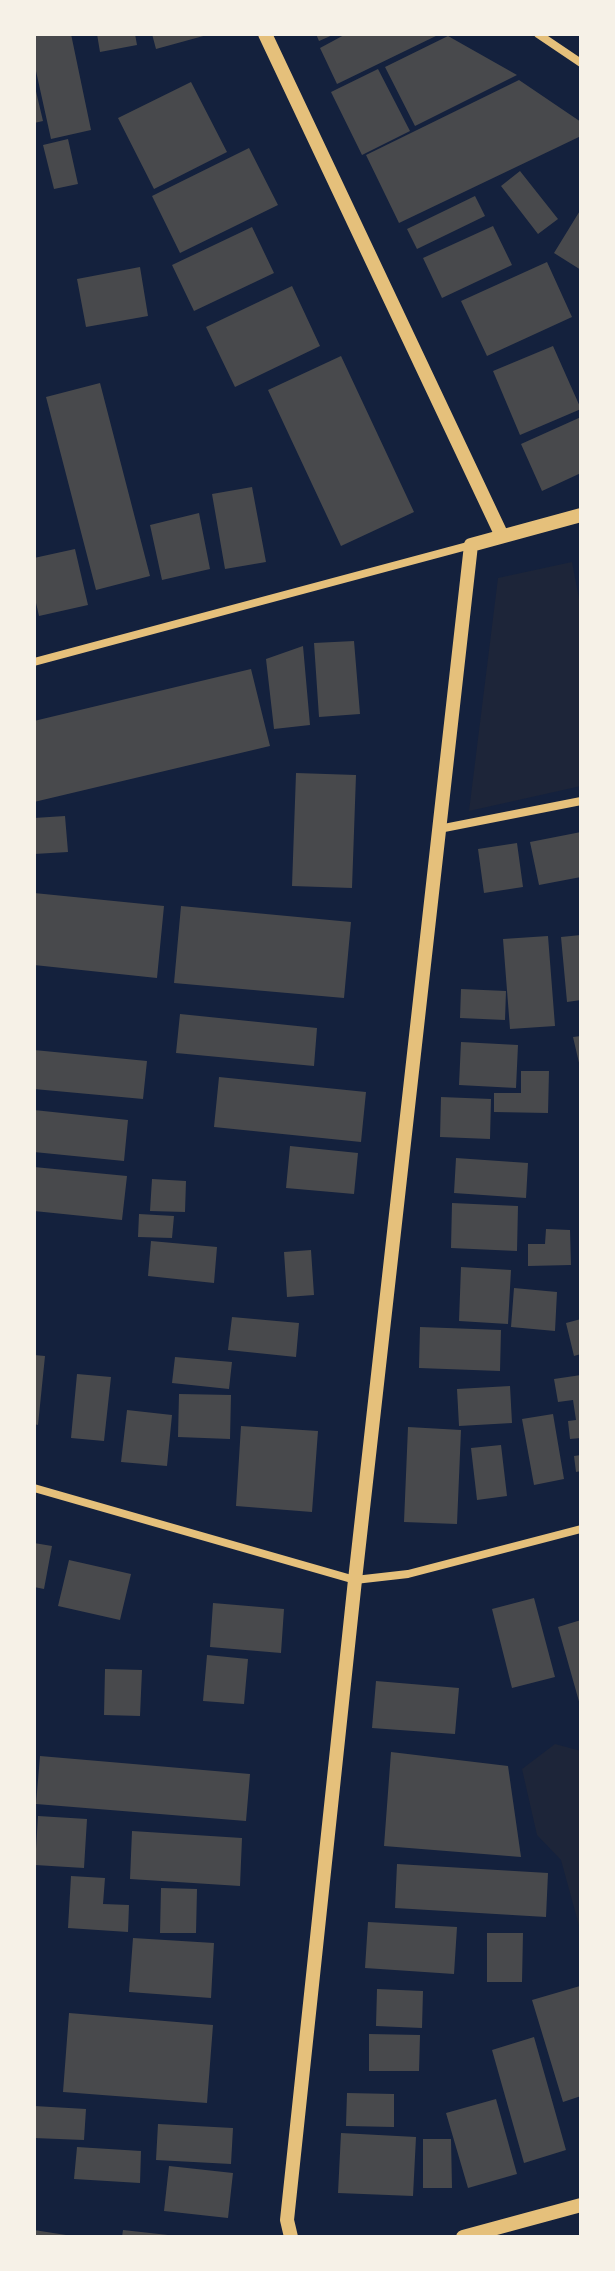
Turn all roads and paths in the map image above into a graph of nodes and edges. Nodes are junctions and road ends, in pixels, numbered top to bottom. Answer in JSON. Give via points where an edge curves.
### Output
{"nodes":[{"id":1,"x":265,"y":34,"type":"edge"},
{"id":2,"x":538,"y":34,"type":"edge"},
{"id":3,"x":581,"y":63,"type":"edge"},
{"id":4,"x":581,"y":515,"type":"edge"},
{"id":5,"x":502,"y":536,"type":"junction"},
{"id":6,"x":471,"y":545,"type":"junction"},
{"id":7,"x":34,"y":662,"type":"edge"},
{"id":8,"x":581,"y":801,"type":"edge"},
{"id":9,"x":439,"y":829,"type":"junction"},
{"id":10,"x":34,"y":1488,"type":"edge"},
{"id":11,"x":581,"y":1529,"type":"edge"},
{"id":12,"x":355,"y":1580,"type":"junction"},
{"id":13,"x":581,"y":2205,"type":"edge"},
{"id":14,"x":291,"y":2237,"type":"edge"},
{"id":15,"x":463,"y":2237,"type":"edge"}],
"edges":[{"from":1,"to":5,"type":"street"},
{"from":2,"to":3,"type":"street"},
{"from":4,"to":5,"type":"street"},
{"from":5,"to":6,"type":"street"},
{"from":6,"to":7,"type":"street"},
{"from":6,"to":9,"type":"street"},
{"from":8,"to":9,"type":"street"},
{"from":9,"to":12,"type":"street"},
{"from":10,"to":12,"type":"street"},
{"from":11,"to":12,"type":"street","via":[[408,1574]]},
{"from":12,"to":14,"type":"street","via":[[287,2220]]},
{"from":13,"to":15,"type":"street"}]}
